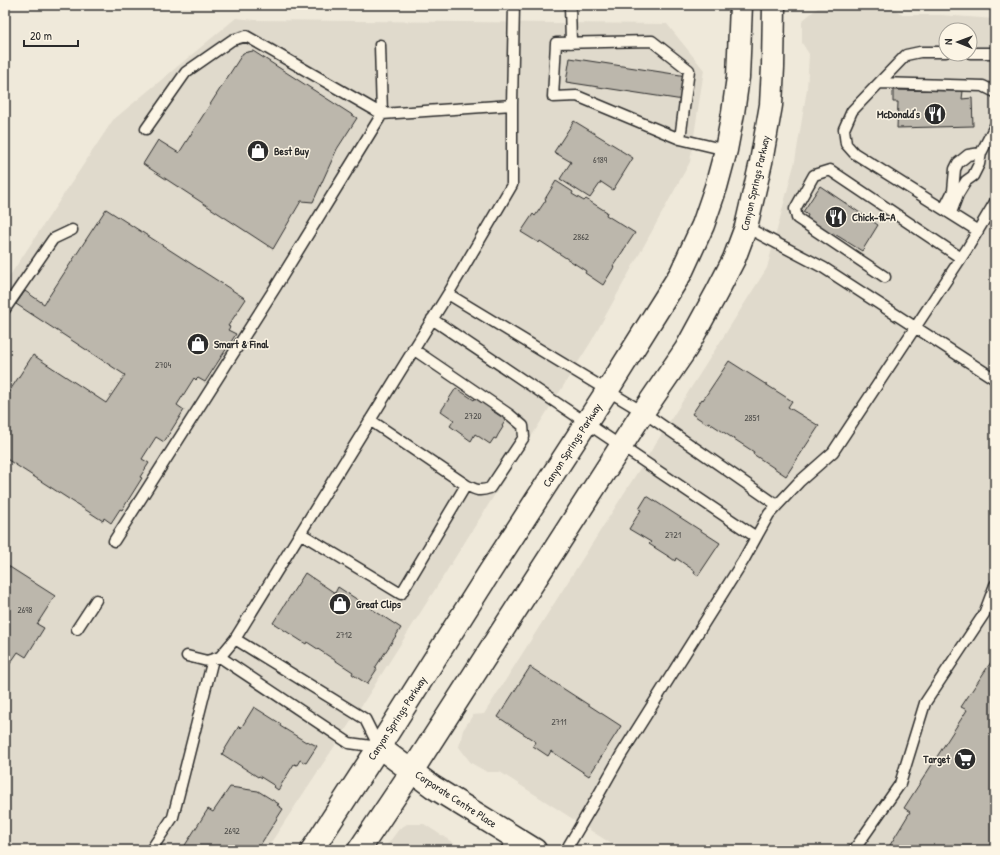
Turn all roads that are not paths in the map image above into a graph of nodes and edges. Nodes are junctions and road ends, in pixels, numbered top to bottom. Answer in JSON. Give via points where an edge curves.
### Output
{"nodes":[{"id":1,"x":514,"y":5,"type":"edge"},
{"id":2,"x":570,"y":5,"type":"edge"},
{"id":3,"x":741,"y":5,"type":"edge"},
{"id":4,"x":774,"y":5,"type":"edge"},
{"id":5,"x":571,"y":43,"type":"junction"},
{"id":6,"x":380,"y":45,"type":"dead end"},
{"id":7,"x":938,"y":52,"type":"edge"},
{"id":8,"x":978,"y":53,"type":"edge"},
{"id":9,"x":995,"y":53,"type":"edge"},
{"id":10,"x":878,"y":83,"type":"junction"},
{"id":11,"x":995,"y":92,"type":"edge"},
{"id":12,"x":512,"y":106,"type":"junction"},
{"id":13,"x":382,"y":114,"type":"junction"},
{"id":14,"x":995,"y":126,"type":"edge"},
{"id":15,"x":146,"y":129,"type":"dead end"},
{"id":16,"x":680,"y":139,"type":"junction"},
{"id":17,"x":726,"y":150,"type":"junction"},
{"id":18,"x":981,"y":153,"type":"junction"},
{"id":19,"x":995,"y":202,"type":"edge"},
{"id":20,"x":948,"y":211,"type":"junction"},
{"id":21,"x":746,"y":227,"type":"junction"},
{"id":22,"x":72,"y":230,"type":"dead end"},
{"id":23,"x":978,"y":231,"type":"junction"},
{"id":24,"x":961,"y":258,"type":"junction"},
{"id":25,"x":885,"y":277,"type":"dead end"},
{"id":26,"x":448,"y":294,"type":"junction"},
{"id":27,"x":5,"y":309,"type":"edge"},
{"id":28,"x":432,"y":319,"type":"junction"},
{"id":29,"x":916,"y":327,"type":"junction"},
{"id":30,"x":413,"y":349,"type":"junction"},
{"id":31,"x":995,"y":379,"type":"edge"},
{"id":32,"x":607,"y":390,"type":"junction"},
{"id":33,"x":643,"y":412,"type":"junction"},
{"id":34,"x":370,"y":420,"type":"junction"},
{"id":35,"x":586,"y":423,"type":"junction"},
{"id":36,"x":621,"y":446,"type":"junction"},
{"id":37,"x":466,"y":485,"type":"junction"},
{"id":38,"x":778,"y":505,"type":"junction"},
{"id":39,"x":300,"y":533,"type":"junction"},
{"id":40,"x":756,"y":537,"type":"junction"},
{"id":41,"x":114,"y":541,"type":"dead end"},
{"id":42,"x":995,"y":585,"type":"edge"},
{"id":43,"x":96,"y":600,"type":"dead end"},
{"id":44,"x":77,"y":628,"type":"dead end"},
{"id":45,"x":235,"y":640,"type":"junction"},
{"id":46,"x":187,"y":656,"type":"dead end"},
{"id":47,"x":216,"y":658,"type":"junction"},
{"id":48,"x":379,"y":747,"type":"junction"},
{"id":49,"x":412,"y":771,"type":"junction"},
{"id":50,"x":511,"y":843,"type":"edge"},
{"id":51,"x":150,"y":850,"type":"edge"},
{"id":52,"x":312,"y":850,"type":"edge"},
{"id":53,"x":359,"y":850,"type":"edge"},
{"id":54,"x":535,"y":850,"type":"edge"},
{"id":55,"x":566,"y":850,"type":"edge"},
{"id":56,"x":854,"y":850,"type":"edge"}],
"edges":[{"from":1,"to":12,"type":"lane"},
{"from":2,"to":5,"type":"lane"},
{"from":3,"to":17,"type":"street","name":"Canyon Springs Parkway","via":[[738,77]]},
{"from":4,"to":21,"type":"street","name":"Canyon Springs Parkway","via":[[771,104]]},
{"from":5,"to":16,"type":"lane","via":[[652,41],[689,70]]},
{"from":5,"to":16,"type":"lane","via":[[556,43],[553,97],[577,96]]},
{"from":6,"to":13,"type":"lane"},
{"from":7,"to":10,"type":"lane","via":[[920,52],[906,56]]},
{"from":8,"to":9,"type":"lane"},
{"from":10,"to":11,"type":"lane","via":[[983,86]]},
{"from":10,"to":20,"type":"lane","via":[[852,111],[844,130],[846,144],[854,153]]},
{"from":12,"to":13,"type":"lane"},
{"from":12,"to":26,"type":"lane","via":[[512,185]]},
{"from":13,"to":15,"type":"lane","via":[[246,36],[232,40],[186,72]]},
{"from":13,"to":41,"type":"lane"},
{"from":14,"to":18,"type":"lane"},
{"from":16,"to":17,"type":"lane"},
{"from":17,"to":32,"type":"street","name":"Canyon Springs Parkway","via":[[703,225],[681,273]]},
{"from":18,"to":20,"type":"lane","via":[[973,176],[966,181]]},
{"from":18,"to":20,"type":"lane","via":[[968,155],[958,163]]},
{"from":19,"to":23,"type":"lane"},
{"from":20,"to":23,"type":"lane"},
{"from":21,"to":29,"type":"lane","via":[[824,268]]},
{"from":21,"to":33,"type":"street","name":"Canyon Springs Parkway","via":[[734,259],[714,299],[686,349]]},
{"from":22,"to":27,"type":"lane","via":[[53,239]]},
{"from":23,"to":24,"type":"lane"},
{"from":24,"to":25,"type":"lane","via":[[830,170],[814,175],[795,209],[797,218]]},
{"from":24,"to":29,"type":"lane"},
{"from":26,"to":28,"type":"lane"},
{"from":26,"to":32,"type":"lane"},
{"from":28,"to":30,"type":"lane"},
{"from":28,"to":35,"type":"lane"},
{"from":29,"to":31,"type":"lane"},
{"from":29,"to":38,"type":"lane","via":[[834,452],[799,482]]},
{"from":30,"to":34,"type":"lane"},
{"from":30,"to":37,"type":"lane","via":[[523,426],[524,438],[490,488],[475,490]]},
{"from":32,"to":33,"type":"lane"},
{"from":32,"to":35,"type":"street","name":"Canyon Springs Parkway"},
{"from":33,"to":36,"type":"street","name":"Canyon Springs Parkway"},
{"from":33,"to":38,"type":"lane"},
{"from":34,"to":37,"type":"lane"},
{"from":34,"to":39,"type":"lane"},
{"from":35,"to":36,"type":"lane"},
{"from":35,"to":48,"type":"street","name":"Canyon Springs Parkway"},
{"from":36,"to":40,"type":"lane"},
{"from":36,"to":49,"type":"street","name":"Canyon Springs Parkway"},
{"from":37,"to":39,"type":"lane","via":[[401,594]]},
{"from":38,"to":40,"type":"lane","via":[[769,514]]},
{"from":39,"to":45,"type":"lane"},
{"from":40,"to":55,"type":"lane"},
{"from":42,"to":56,"type":"lane","via":[[984,614],[925,703],[900,784]]},
{"from":43,"to":44,"type":"lane"},
{"from":45,"to":47,"type":"lane"},
{"from":45,"to":48,"type":"lane","via":[[365,719]]},
{"from":46,"to":47,"type":"lane","via":[[207,661]]},
{"from":47,"to":48,"type":"lane","via":[[349,743]]},
{"from":47,"to":51,"type":"lane","via":[[173,817]]},
{"from":48,"to":49,"type":"street","name":"Corporate Centre Place"},
{"from":48,"to":52,"type":"street","name":"Canyon Springs Parkway"},
{"from":49,"to":50,"type":"street","name":"Corporate Centre Place"},
{"from":49,"to":53,"type":"street","name":"Canyon Springs Parkway"},
{"from":50,"to":54,"type":"street","name":"Corporate Centre Place"}]}
